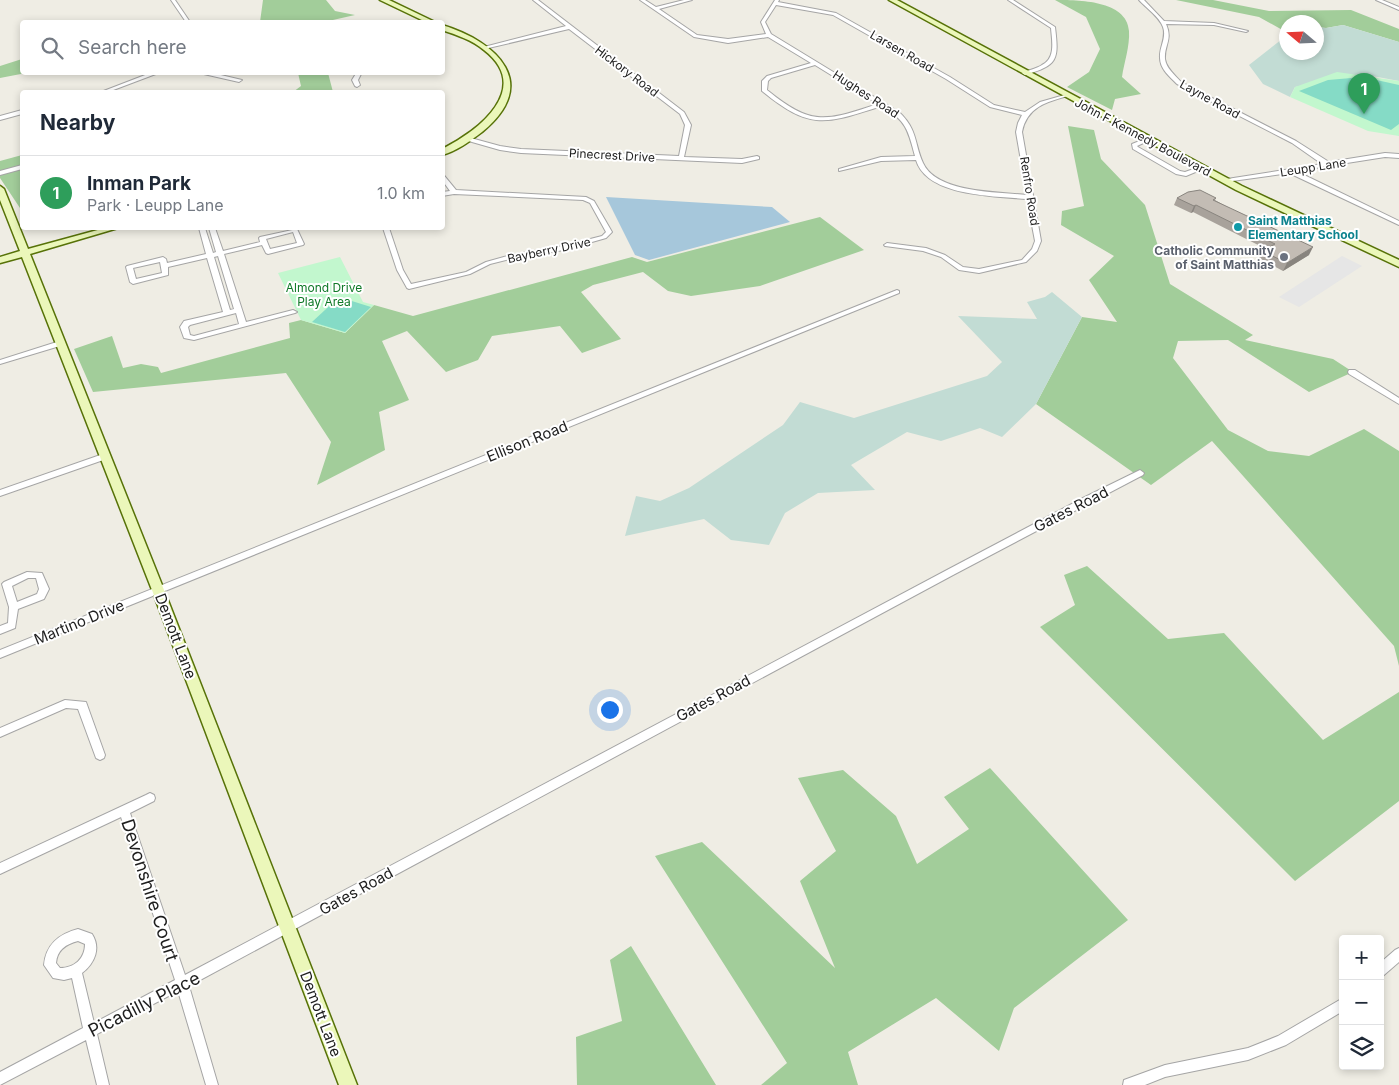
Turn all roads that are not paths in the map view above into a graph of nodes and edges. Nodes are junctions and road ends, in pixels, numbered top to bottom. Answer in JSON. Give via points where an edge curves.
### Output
{"nodes":[{"id":1,"x":173,"y":0,"type":"edge"},
{"id":2,"x":383,"y":0,"type":"edge"},
{"id":3,"x":534,"y":0,"type":"edge"},
{"id":4,"x":642,"y":0,"type":"edge"},
{"id":5,"x":690,"y":0,"type":"edge"},
{"id":6,"x":892,"y":0,"type":"edge"},
{"id":7,"x":1010,"y":0,"type":"edge"},
{"id":8,"x":1141,"y":0,"type":"edge"},
{"id":9,"x":1378,"y":0,"type":"edge"},
{"id":10,"x":776,"y":2,"type":"edge"},
{"id":11,"x":655,"y":8,"type":"junction"},
{"id":12,"x":1399,"y":9,"type":"edge"},
{"id":13,"x":187,"y":20,"type":"edge"},
{"id":14,"x":427,"y":20,"type":"edge"},
{"id":15,"x":1163,"y":22,"type":"junction"},
{"id":16,"x":570,"y":27,"type":"junction"},
{"id":17,"x":445,"y":29,"type":"edge"},
{"id":18,"x":1246,"y":32,"type":"dead end"},
{"id":19,"x":769,"y":35,"type":"junction"},
{"id":20,"x":486,"y":48,"type":"junction"},
{"id":21,"x":816,"y":63,"type":"junction"},
{"id":22,"x":1025,"y":73,"type":"junction"},
{"id":23,"x":151,"y":75,"type":"edge"},
{"id":24,"x":213,"y":75,"type":"edge"},
{"id":25,"x":358,"y":75,"type":"edge"},
{"id":26,"x":239,"y":80,"type":"dead end"},
{"id":27,"x":357,"y":85,"type":"dead end"},
{"id":28,"x":110,"y":90,"type":"edge"},
{"id":29,"x":1066,"y":95,"type":"junction"},
{"id":30,"x":883,"y":104,"type":"junction"},
{"id":31,"x":20,"y":113,"type":"edge"},
{"id":32,"x":1024,"y":114,"type":"junction"},
{"id":33,"x":0,"y":118,"type":"edge"},
{"id":34,"x":468,"y":139,"type":"junction"},
{"id":35,"x":1149,"y":139,"type":"junction"},
{"id":36,"x":445,"y":151,"type":"edge"},
{"id":37,"x":1399,"y":156,"type":"edge"},
{"id":38,"x":757,"y":158,"type":"dead end"},
{"id":39,"x":919,"y":158,"type":"junction"},
{"id":40,"x":681,"y":159,"type":"junction"},
{"id":41,"x":1327,"y":164,"type":"junction"},
{"id":42,"x":20,"y":168,"type":"edge"},
{"id":43,"x":1202,"y":168,"type":"junction"},
{"id":44,"x":841,"y":170,"type":"dead end"},
{"id":45,"x":1290,"y":170,"type":"junction"},
{"id":46,"x":0,"y":173,"type":"edge"},
{"id":47,"x":445,"y":179,"type":"edge"},
{"id":48,"x":1226,"y":181,"type":"junction"},
{"id":49,"x":0,"y":189,"type":"edge"},
{"id":50,"x":454,"y":192,"type":"junction"},
{"id":51,"x":445,"y":194,"type":"edge"},
{"id":52,"x":1031,"y":196,"type":"junction"},
{"id":53,"x":1399,"y":223,"type":"edge"},
{"id":54,"x":106,"y":230,"type":"edge"},
{"id":55,"x":203,"y":230,"type":"edge"},
{"id":56,"x":213,"y":230,"type":"edge"},
{"id":57,"x":387,"y":230,"type":"edge"},
{"id":58,"x":264,"y":243,"type":"junction"},
{"id":59,"x":888,"y":245,"type":"dead end"},
{"id":60,"x":26,"y":252,"type":"junction"},
{"id":61,"x":220,"y":253,"type":"junction"},
{"id":62,"x":210,"y":255,"type":"junction"},
{"id":63,"x":0,"y":260,"type":"edge"},
{"id":64,"x":1399,"y":264,"type":"edge"},
{"id":65,"x":164,"y":266,"type":"junction"},
{"id":66,"x":897,"y":292,"type":"dead end"},
{"id":67,"x":239,"y":310,"type":"junction"},
{"id":68,"x":293,"y":312,"type":"dead end"},
{"id":69,"x":227,"y":313,"type":"junction"},
{"id":70,"x":243,"y":325,"type":"junction"},
{"id":71,"x":60,"y":343,"type":"junction"},
{"id":72,"x":0,"y":362,"type":"edge"},
{"id":73,"x":1352,"y":372,"type":"dead end"},
{"id":74,"x":1399,"y":401,"type":"edge"},
{"id":75,"x":106,"y":456,"type":"junction"},
{"id":76,"x":1140,"y":473,"type":"dead end"},
{"id":77,"x":0,"y":493,"type":"edge"},
{"id":78,"x":158,"y":590,"type":"junction"},
{"id":79,"x":14,"y":606,"type":"dead end"},
{"id":80,"x":0,"y":630,"type":"edge"},
{"id":81,"x":0,"y":654,"type":"edge"},
{"id":82,"x":0,"y":733,"type":"edge"},
{"id":83,"x":100,"y":755,"type":"dead end"},
{"id":84,"x":150,"y":798,"type":"dead end"},
{"id":85,"x":124,"y":810,"type":"junction"},
{"id":86,"x":0,"y":869,"type":"edge"},
{"id":87,"x":288,"y":928,"type":"junction"},
{"id":88,"x":1399,"y":954,"type":"edge"},
{"id":89,"x":1384,"y":967,"type":"edge"},
{"id":90,"x":76,"y":971,"type":"dead end"},
{"id":91,"x":182,"y":984,"type":"junction"},
{"id":92,"x":1339,"y":1006,"type":"edge"},
{"id":93,"x":90,"y":1032,"type":"junction"},
{"id":94,"x":0,"y":1079,"type":"edge"},
{"id":95,"x":103,"y":1085,"type":"edge"},
{"id":96,"x":212,"y":1085,"type":"edge"},
{"id":97,"x":348,"y":1085,"type":"edge"},
{"id":98,"x":1129,"y":1085,"type":"edge"}],
"edges":[{"from":1,"to":13,"type":"street"},
{"from":2,"to":14,"type":"street"},
{"from":3,"to":16,"type":"street","name":"Hickory Road"},
{"from":4,"to":11,"type":"street"},
{"from":5,"to":11,"type":"street"},
{"from":6,"to":22,"type":"street","name":"John F Kennedy Boulevard"},
{"from":7,"to":22,"type":"street","via":[[1054,27],[1056,54],[1053,61]]},
{"from":8,"to":15,"type":"street"},
{"from":9,"to":12,"type":"street"},
{"from":10,"to":19,"type":"street","via":[[763,22]]},
{"from":10,"to":32,"type":"street","name":"Larsen Road","via":[[834,14],[992,106]]},
{"from":11,"to":19,"type":"street","via":[[691,34],[702,38],[728,41]]},
{"from":15,"to":18,"type":"street","via":[[1214,24]]},
{"from":15,"to":41,"type":"street","name":"Layne Road","via":[[1166,34],[1164,66],[1179,83],[1294,142]]},
{"from":16,"to":20,"type":"street"},
{"from":16,"to":40,"type":"street","name":"Hickory Road","via":[[682,114],[688,125]]},
{"from":17,"to":20,"type":"street"},
{"from":19,"to":21,"type":"street","name":"Hughes Road"},
{"from":20,"to":34,"type":"street","via":[[504,68],[506,95],[496,114]]},
{"from":21,"to":30,"type":"street","name":"Hughes Road"},
{"from":21,"to":30,"type":"street","via":[[770,77],[765,81],[764,90],[795,114],[816,119],[834,119]]},
{"from":22,"to":29,"type":"street","name":"John F Kennedy Boulevard"},
{"from":23,"to":28,"type":"street"},
{"from":24,"to":26,"type":"street"},
{"from":25,"to":27,"type":"street"},
{"from":29,"to":32,"type":"street","via":[[1037,104]]},
{"from":29,"to":35,"type":"street","name":"John F Kennedy Boulevard"},
{"from":30,"to":39,"type":"street","name":"Hughes Road","via":[[906,121]]},
{"from":31,"to":33,"type":"street"},
{"from":32,"to":52,"type":"street","name":"Renfro Road","via":[[1020,132]]},
{"from":34,"to":36,"type":"street"},
{"from":34,"to":40,"type":"street","name":"Pinecrest Drive","via":[[521,151]]},
{"from":35,"to":43,"type":"street","name":"John F Kennedy Boulevard"},
{"from":35,"to":43,"type":"street","via":[[1134,145],[1135,148],[1178,173],[1186,174]]},
{"from":37,"to":41,"type":"street","name":"Leupp Lane","via":[[1385,155]]},
{"from":38,"to":40,"type":"street","name":"Pinecrest Drive","via":[[742,161]]},
{"from":39,"to":44,"type":"street","via":[[882,159]]},
{"from":39,"to":52,"type":"street","name":"Hughes Road","via":[[927,174],[947,186]]},
{"from":41,"to":45,"type":"street","name":"Leupp Lane"},
{"from":42,"to":46,"type":"street"},
{"from":43,"to":48,"type":"street","name":"John F Kennedy Boulevard"},
{"from":45,"to":48,"type":"street","name":"Leupp Lane"},
{"from":45,"to":53,"type":"street"},
{"from":47,"to":50,"type":"street"},
{"from":48,"to":64,"type":"street","name":"John F Kennedy Boulevard"},
{"from":49,"to":60,"type":"street","name":"Demott Lane"},
{"from":50,"to":51,"type":"street","name":"Bayberry Drive"},
{"from":50,"to":57,"type":"street","name":"Bayberry Drive","via":[[584,198],[592,202],[609,232],[604,237],[564,248],[513,256],[468,273],[409,287]]},
{"from":52,"to":59,"type":"street","name":"Renfro Road","via":[[1038,241],[1035,250],[1018,264],[975,271],[961,269],[937,253]]},
{"from":54,"to":60,"type":"street"},
{"from":55,"to":62,"type":"street"},
{"from":56,"to":61,"type":"street"},
{"from":58,"to":58,"type":"street","via":[[268,252],[302,244],[295,230],[262,238]]},
{"from":58,"to":61,"type":"street"},
{"from":60,"to":63,"type":"street"},
{"from":60,"to":71,"type":"street","name":"Demott Lane"},
{"from":61,"to":62,"type":"street"},
{"from":61,"to":67,"type":"street"},
{"from":62,"to":65,"type":"street"},
{"from":62,"to":69,"type":"street"},
{"from":65,"to":65,"type":"street","via":[[163,259],[129,267],[133,282],[166,274]]},
{"from":66,"to":78,"type":"street","name":"Ellison Road"},
{"from":67,"to":69,"type":"street"},
{"from":67,"to":70,"type":"street"},
{"from":68,"to":70,"type":"street"},
{"from":69,"to":70,"type":"street","via":[[187,324],[184,327],[187,336],[194,338]]},
{"from":71,"to":72,"type":"street"},
{"from":71,"to":75,"type":"street","name":"Demott Lane"},
{"from":73,"to":74,"type":"street"},
{"from":75,"to":77,"type":"street"},
{"from":75,"to":78,"type":"street","name":"Demott Lane"},
{"from":76,"to":87,"type":"street","name":"Gates Road","via":[[586,766]]},
{"from":78,"to":81,"type":"street","name":"Martino Drive"},
{"from":78,"to":87,"type":"street","name":"Demott Lane"},
{"from":79,"to":80,"type":"street","via":[[12,625]]},
{"from":82,"to":83,"type":"street","via":[[65,704],[82,705]]},
{"from":84,"to":85,"type":"street"},
{"from":85,"to":86,"type":"street"},
{"from":85,"to":91,"type":"street","name":"Devonshire Court"},
{"from":87,"to":91,"type":"street","name":"Picadilly Place"},
{"from":87,"to":97,"type":"street","name":"Demott Lane"},
{"from":88,"to":89,"type":"street"},
{"from":90,"to":93,"type":"street"},
{"from":91,"to":93,"type":"street","name":"Picadilly Place"},
{"from":91,"to":96,"type":"street","name":"Devonshire Court"},
{"from":92,"to":98,"type":"street","via":[[1282,1040],[1248,1054],[1165,1071]]},
{"from":93,"to":94,"type":"street","name":"Picadilly Place"},
{"from":93,"to":95,"type":"street"}]}
